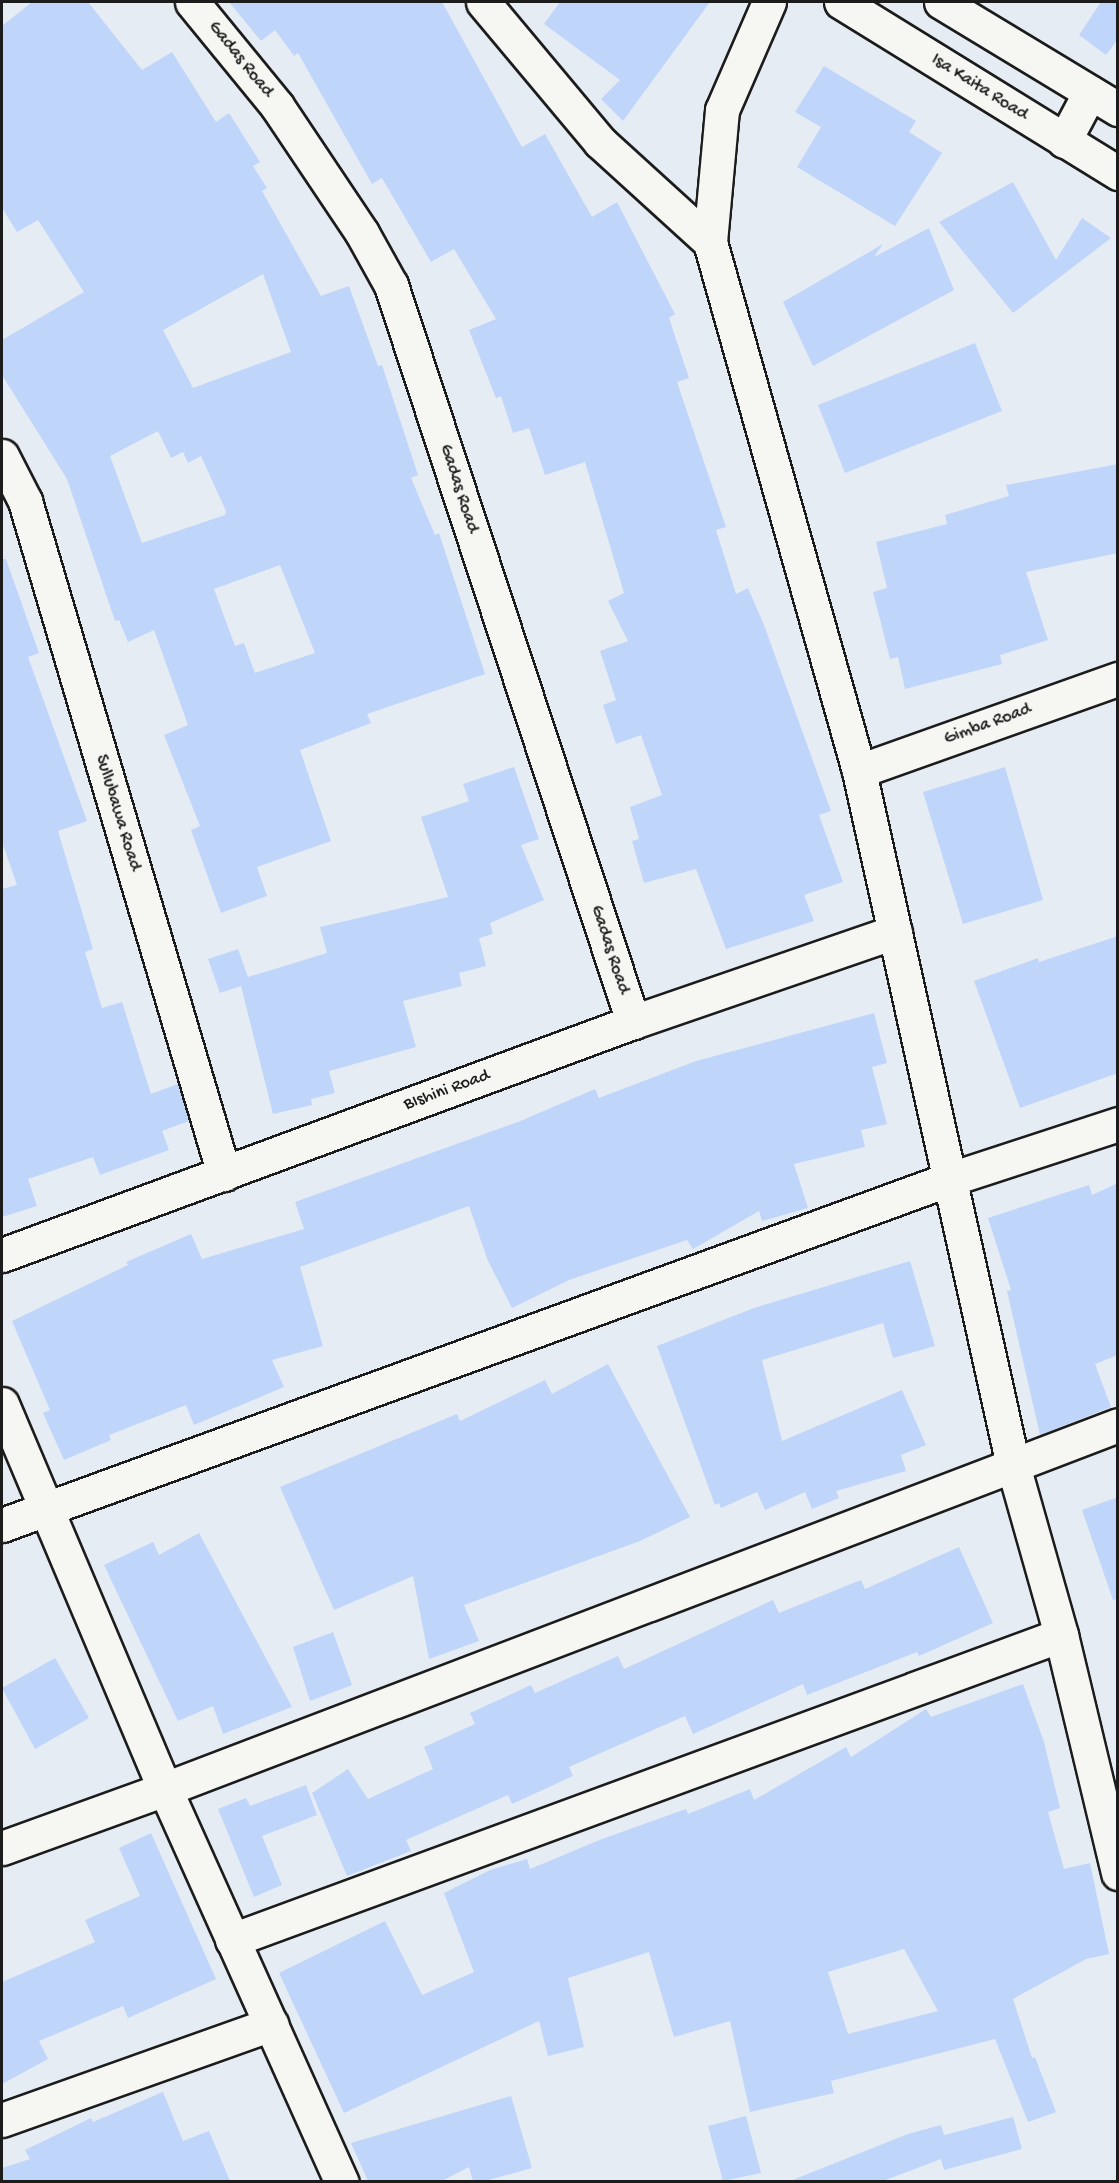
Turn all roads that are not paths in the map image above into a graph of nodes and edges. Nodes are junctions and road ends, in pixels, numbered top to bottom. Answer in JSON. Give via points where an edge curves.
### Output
{"nodes":[{"id":1,"x":192,"y":2,"type":"edge"},
{"id":2,"x":483,"y":2,"type":"edge"},
{"id":3,"x":769,"y":2,"type":"edge"},
{"id":4,"x":841,"y":2,"type":"edge"},
{"id":5,"x":941,"y":2,"type":"edge"},
{"id":6,"x":1090,"y":92,"type":"junction"},
{"id":7,"x":1118,"y":109,"type":"edge"},
{"id":8,"x":1064,"y":141,"type":"junction"},
{"id":9,"x":1118,"y":173,"type":"edge"},
{"id":10,"x":710,"y":242,"type":"junction"},
{"id":11,"x":2,"y":456,"type":"edge"},
{"id":12,"x":1118,"y":679,"type":"edge"},
{"id":13,"x":859,"y":771,"type":"junction"},
{"id":14,"x":895,"y":932,"type":"junction"},
{"id":15,"x":633,"y":1022,"type":"junction"},
{"id":16,"x":1118,"y":1124,"type":"edge"},
{"id":17,"x":224,"y":1174,"type":"junction"},
{"id":18,"x":947,"y":1180,"type":"junction"},
{"id":19,"x":2,"y":1255,"type":"edge"},
{"id":20,"x":2,"y":1404,"type":"edge"},
{"id":21,"x":1118,"y":1425,"type":"edge"},
{"id":22,"x":1013,"y":1465,"type":"junction"},
{"id":23,"x":47,"y":1509,"type":"junction"},
{"id":24,"x":2,"y":1525,"type":"edge"},
{"id":25,"x":1061,"y":1635,"type":"junction"},
{"id":26,"x":165,"y":1789,"type":"junction"},
{"id":27,"x":2,"y":1848,"type":"edge"},
{"id":28,"x":1118,"y":1873,"type":"edge"},
{"id":29,"x":232,"y":1940,"type":"junction"},
{"id":30,"x":271,"y":2024,"type":"junction"},
{"id":31,"x":2,"y":2120,"type":"edge"},
{"id":32,"x":342,"y":2181,"type":"edge"}],
"edges":[{"from":1,"to":15,"type":"street","name":"Gadas Road","via":[[277,106],[362,233],[391,285]]},
{"from":2,"to":10,"type":"street","via":[[600,142]]},
{"from":3,"to":10,"type":"street","via":[[722,110]]},
{"from":4,"to":8,"type":"street","name":"Isa Kaita Road"},
{"from":5,"to":6,"type":"street"},
{"from":6,"to":7,"type":"street"},
{"from":6,"to":8,"type":"street"},
{"from":8,"to":9,"type":"street","name":"Isa Kaita Road"},
{"from":10,"to":13,"type":"street"},
{"from":11,"to":17,"type":"street","name":"Sullubawa Road","via":[[25,501]]},
{"from":12,"to":13,"type":"street","name":"Gimba Road"},
{"from":13,"to":14,"type":"street"},
{"from":14,"to":15,"type":"street","name":"BIshini Road"},
{"from":14,"to":18,"type":"street"},
{"from":15,"to":17,"type":"street","name":"BIshini Road"},
{"from":16,"to":18,"type":"street"},
{"from":17,"to":19,"type":"street","name":"BIshini Road"},
{"from":18,"to":22,"type":"street"},
{"from":18,"to":23,"type":"street"},
{"from":20,"to":23,"type":"street"},
{"from":21,"to":22,"type":"street"},
{"from":22,"to":25,"type":"street"},
{"from":22,"to":26,"type":"street"},
{"from":23,"to":24,"type":"street"},
{"from":23,"to":26,"type":"street"},
{"from":25,"to":28,"type":"street"},
{"from":25,"to":29,"type":"street"},
{"from":26,"to":27,"type":"street"},
{"from":26,"to":29,"type":"street"},
{"from":29,"to":30,"type":"street"},
{"from":30,"to":31,"type":"street"},
{"from":30,"to":32,"type":"street"}]}
